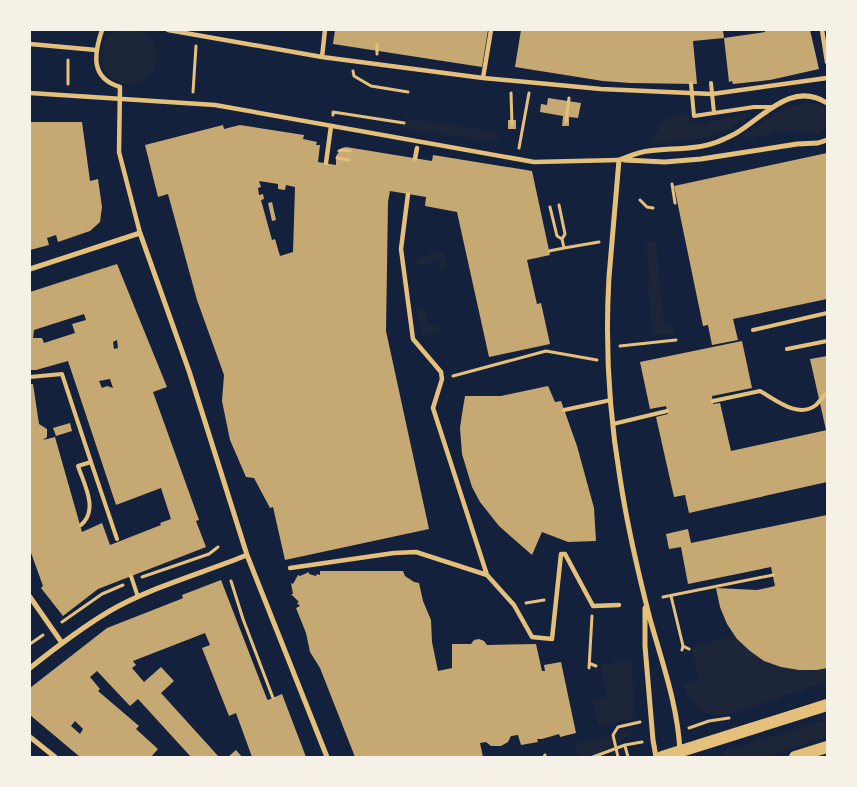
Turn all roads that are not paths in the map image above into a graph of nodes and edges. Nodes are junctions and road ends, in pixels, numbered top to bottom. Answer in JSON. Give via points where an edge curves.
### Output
{"nodes":[{"id":1,"x":102,"y":30,"type":"edge"},
{"id":2,"x":168,"y":30,"type":"edge"},
{"id":3,"x":325,"y":30,"type":"edge"},
{"id":4,"x":491,"y":30,"type":"edge"},
{"id":5,"x":822,"y":30,"type":"edge"},
{"id":6,"x":30,"y":44,"type":"edge"},
{"id":7,"x":96,"y":50,"type":"junction"},
{"id":8,"x":322,"y":57,"type":"junction"},
{"id":9,"x":827,"y":62,"type":"edge"},
{"id":10,"x":483,"y":78,"type":"junction"},
{"id":11,"x":827,"y":78,"type":"edge"},
{"id":12,"x":711,"y":83,"type":"dead end"},
{"id":13,"x":691,"y":84,"type":"dead end"},
{"id":14,"x":30,"y":93,"type":"edge"},
{"id":15,"x":692,"y":94,"type":"junction"},
{"id":16,"x":712,"y":94,"type":"junction"},
{"id":17,"x":120,"y":99,"type":"junction"},
{"id":18,"x":827,"y":103,"type":"edge"},
{"id":19,"x":770,"y":107,"type":"junction"},
{"id":20,"x":714,"y":113,"type":"junction"},
{"id":21,"x":331,"y":126,"type":"junction"},
{"id":22,"x":827,"y":140,"type":"edge"},
{"id":23,"x":417,"y":148,"type":"dead end"},
{"id":24,"x":415,"y":159,"type":"dead end"},
{"id":25,"x":619,"y":160,"type":"junction"},
{"id":26,"x":326,"y":163,"type":"dead end"},
{"id":27,"x":408,"y":194,"type":"dead end"},
{"id":28,"x":140,"y":233,"type":"junction"},
{"id":29,"x":30,"y":269,"type":"edge"},
{"id":30,"x":827,"y":313,"type":"edge"},
{"id":31,"x":753,"y":330,"type":"dead end"},
{"id":32,"x":827,"y":341,"type":"edge"},
{"id":33,"x":787,"y":349,"type":"dead end"},
{"id":34,"x":30,"y":377,"type":"edge"},
{"id":35,"x":827,"y":392,"type":"edge"},
{"id":36,"x":610,"y":400,"type":"junction"},
{"id":37,"x":713,"y":400,"type":"dead end"},
{"id":38,"x":564,"y":410,"type":"dead end"},
{"id":39,"x":667,"y":411,"type":"dead end"},
{"id":40,"x":613,"y":424,"type":"junction"},
{"id":41,"x":91,"y":462,"type":"junction"},
{"id":42,"x":82,"y":525,"type":"dead end"},
{"id":43,"x":117,"y":540,"type":"dead end"},
{"id":44,"x":247,"y":555,"type":"junction"},
{"id":45,"x":290,"y":568,"type":"dead end"},
{"id":46,"x":487,"y":575,"type":"junction"},
{"id":47,"x":131,"y":576,"type":"dead end"},
{"id":48,"x":138,"y":597,"type":"junction"},
{"id":49,"x":30,"y":598,"type":"edge"},
{"id":50,"x":645,"y":600,"type":"junction"},
{"id":51,"x":619,"y":605,"type":"dead end"},
{"id":52,"x":62,"y":643,"type":"junction"},
{"id":53,"x":30,"y":668,"type":"edge"},
{"id":54,"x":827,"y":705,"type":"edge"},
{"id":55,"x":30,"y":737,"type":"edge"},
{"id":56,"x":827,"y":747,"type":"edge"},
{"id":57,"x":679,"y":754,"type":"edge"},
{"id":58,"x":55,"y":757,"type":"edge"},
{"id":59,"x":327,"y":757,"type":"edge"},
{"id":60,"x":656,"y":757,"type":"edge"},
{"id":61,"x":662,"y":757,"type":"edge"},
{"id":62,"x":795,"y":757,"type":"edge"}],
"edges":[{"from":1,"to":7,"type":"street"},
{"from":2,"to":8,"type":"street"},
{"from":3,"to":8,"type":"street"},
{"from":4,"to":10,"type":"street"},
{"from":5,"to":9,"type":"street"},
{"from":6,"to":7,"type":"street"},
{"from":7,"to":17,"type":"street","via":[[99,69],[105,80],[120,87]]},
{"from":8,"to":10,"type":"street"},
{"from":10,"to":15,"type":"street"},
{"from":11,"to":16,"type":"street"},
{"from":12,"to":16,"type":"lane"},
{"from":13,"to":15,"type":"lane"},
{"from":14,"to":17,"type":"street"},
{"from":15,"to":16,"type":"street"},
{"from":15,"to":20,"type":"lane","via":[[694,116]]},
{"from":16,"to":20,"type":"lane"},
{"from":17,"to":21,"type":"street","via":[[215,105]]},
{"from":17,"to":28,"type":"street","via":[[119,152]]},
{"from":18,"to":19,"type":"street","via":[[817,97],[801,96]]},
{"from":19,"to":20,"type":"lane"},
{"from":19,"to":25,"type":"street","via":[[737,133],[716,142],[646,151]]},
{"from":21,"to":25,"type":"street","via":[[534,162]]},
{"from":21,"to":26,"type":"street"},
{"from":22,"to":25,"type":"street","via":[[818,144],[666,162]]},
{"from":23,"to":24,"type":"street"},
{"from":25,"to":36,"type":"street","via":[[609,279]]},
{"from":27,"to":46,"type":"street","via":[[401,249],[413,339],[441,372],[433,408]]},
{"from":28,"to":29,"type":"street"},
{"from":28,"to":44,"type":"street","via":[[189,371]]},
{"from":30,"to":31,"type":"lane"},
{"from":32,"to":33,"type":"lane"},
{"from":34,"to":41,"type":"lane","via":[[62,374]]},
{"from":35,"to":37,"type":"lane","via":[[815,406],[806,410],[795,410],[760,391]]},
{"from":36,"to":38,"type":"lane"},
{"from":36,"to":40,"type":"street"},
{"from":39,"to":40,"type":"lane"},
{"from":40,"to":50,"type":"street","via":[[628,524]]},
{"from":41,"to":42,"type":"lane","via":[[78,466],[90,504],[88,517]]},
{"from":41,"to":43,"type":"lane"},
{"from":44,"to":48,"type":"street"},
{"from":44,"to":59,"type":"street"},
{"from":45,"to":46,"type":"street","via":[[416,552]]},
{"from":46,"to":51,"type":"street","via":[[514,605],[532,636],[552,639],[561,554],[565,554],[593,606]]},
{"from":47,"to":48,"type":"lane"},
{"from":48,"to":52,"type":"street"},
{"from":49,"to":52,"type":"street"},
{"from":50,"to":57,"type":"street","via":[[674,704]]},
{"from":50,"to":60,"type":"street","via":[[645,646]]},
{"from":52,"to":53,"type":"street"},
{"from":54,"to":57,"type":"main road"},
{"from":55,"to":58,"type":"street"},
{"from":56,"to":62,"type":"main road"},
{"from":57,"to":61,"type":"main road"}]}
